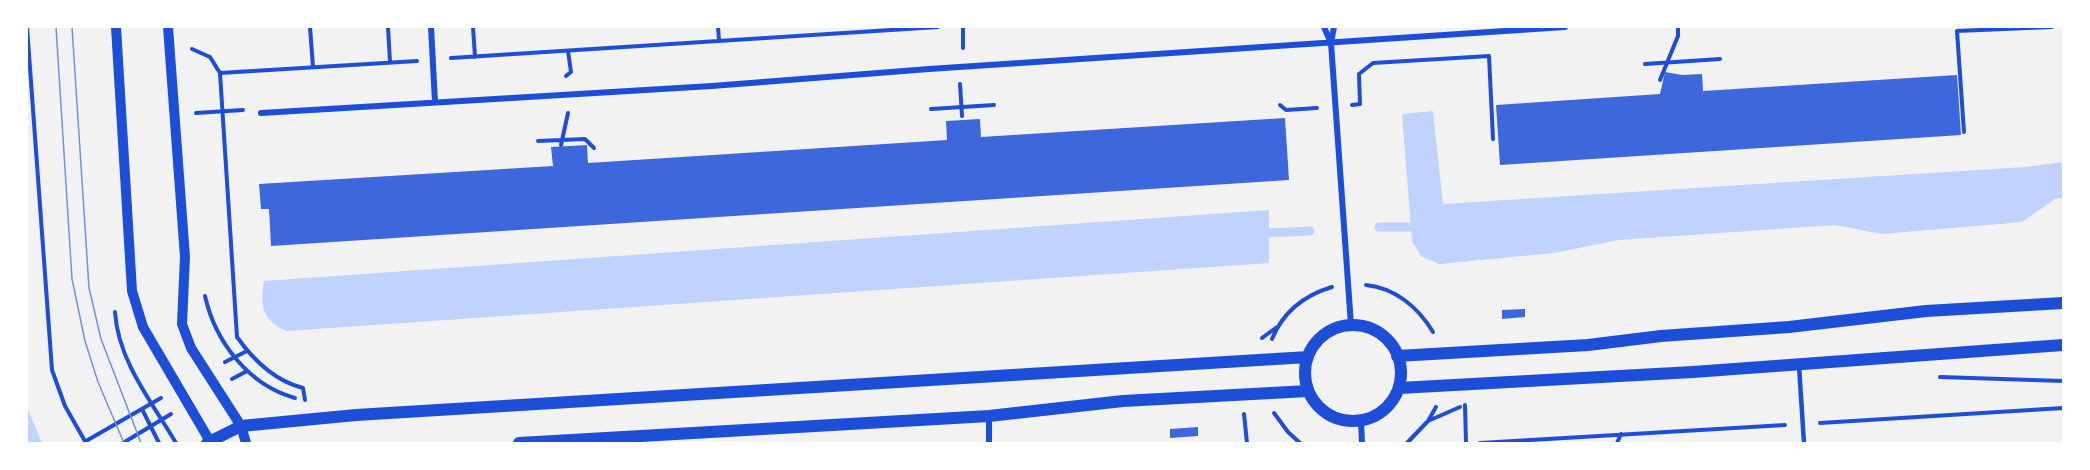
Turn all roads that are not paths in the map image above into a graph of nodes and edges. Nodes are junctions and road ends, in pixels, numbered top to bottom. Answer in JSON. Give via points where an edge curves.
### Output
{"nodes":[{"id":1,"x":116,"y":27,"type":"edge"},
{"id":2,"x":168,"y":27,"type":"edge"},
{"id":3,"x":431,"y":27,"type":"edge"},
{"id":4,"x":1324,"y":27,"type":"edge"},
{"id":5,"x":1334,"y":27,"type":"edge"},
{"id":6,"x":1565,"y":27,"type":"edge"},
{"id":7,"x":1331,"y":43,"type":"junction"},
{"id":8,"x":435,"y":102,"type":"junction"},
{"id":9,"x":261,"y":112,"type":"road end"},
{"id":10,"x":2063,"y":303,"type":"edge"},
{"id":11,"x":1351,"y":325,"type":"junction"},
{"id":12,"x":2063,"y":345,"type":"edge"},
{"id":13,"x":1397,"y":356,"type":"junction"},
{"id":14,"x":1308,"y":357,"type":"junction"},
{"id":15,"x":1799,"y":364,"type":"junction"},
{"id":16,"x":1399,"y":388,"type":"junction"},
{"id":17,"x":1308,"y":391,"type":"junction"},
{"id":18,"x":988,"y":416,"type":"junction"},
{"id":19,"x":1361,"y":421,"type":"junction"},
{"id":20,"x":241,"y":426,"type":"junction"},
{"id":21,"x":209,"y":442,"type":"edge"},
{"id":22,"x":246,"y":443,"type":"edge"},
{"id":23,"x":519,"y":443,"type":"edge"},
{"id":24,"x":989,"y":443,"type":"edge"},
{"id":25,"x":1362,"y":443,"type":"edge"},
{"id":26,"x":1804,"y":443,"type":"edge"}],
"edges":[{"from":1,"to":21,"type":"street","via":[[132,291],[143,327]]},
{"from":2,"to":20,"type":"street","via":[[185,257],[182,324],[196,357]]},
{"from":3,"to":8,"type":"street"},
{"from":4,"to":7,"type":"street"},
{"from":5,"to":7,"type":"street"},
{"from":6,"to":7,"type":"street"},
{"from":7,"to":8,"type":"street"},
{"from":7,"to":11,"type":"street"},
{"from":8,"to":9,"type":"street"},
{"from":10,"to":13,"type":"main road","via":[[1926,311],[1588,345]]},
{"from":11,"to":13,"type":"main road","via":[[1379,333]]},
{"from":11,"to":14,"type":"main road","via":[[1324,334]]},
{"from":12,"to":15,"type":"main road"},
{"from":13,"to":16,"type":"main road"},
{"from":14,"to":17,"type":"main road"},
{"from":14,"to":20,"type":"main road"},
{"from":15,"to":16,"type":"main road"},
{"from":15,"to":26,"type":"lane"},
{"from":16,"to":19,"type":"main road","via":[[1384,409]]},
{"from":17,"to":18,"type":"main road","via":[[1123,401]]},
{"from":17,"to":19,"type":"main road","via":[[1329,415]]},
{"from":18,"to":23,"type":"main road"},
{"from":18,"to":24,"type":"street"},
{"from":19,"to":25,"type":"street"},
{"from":20,"to":21,"type":"main road"},
{"from":20,"to":22,"type":"street"}]}
